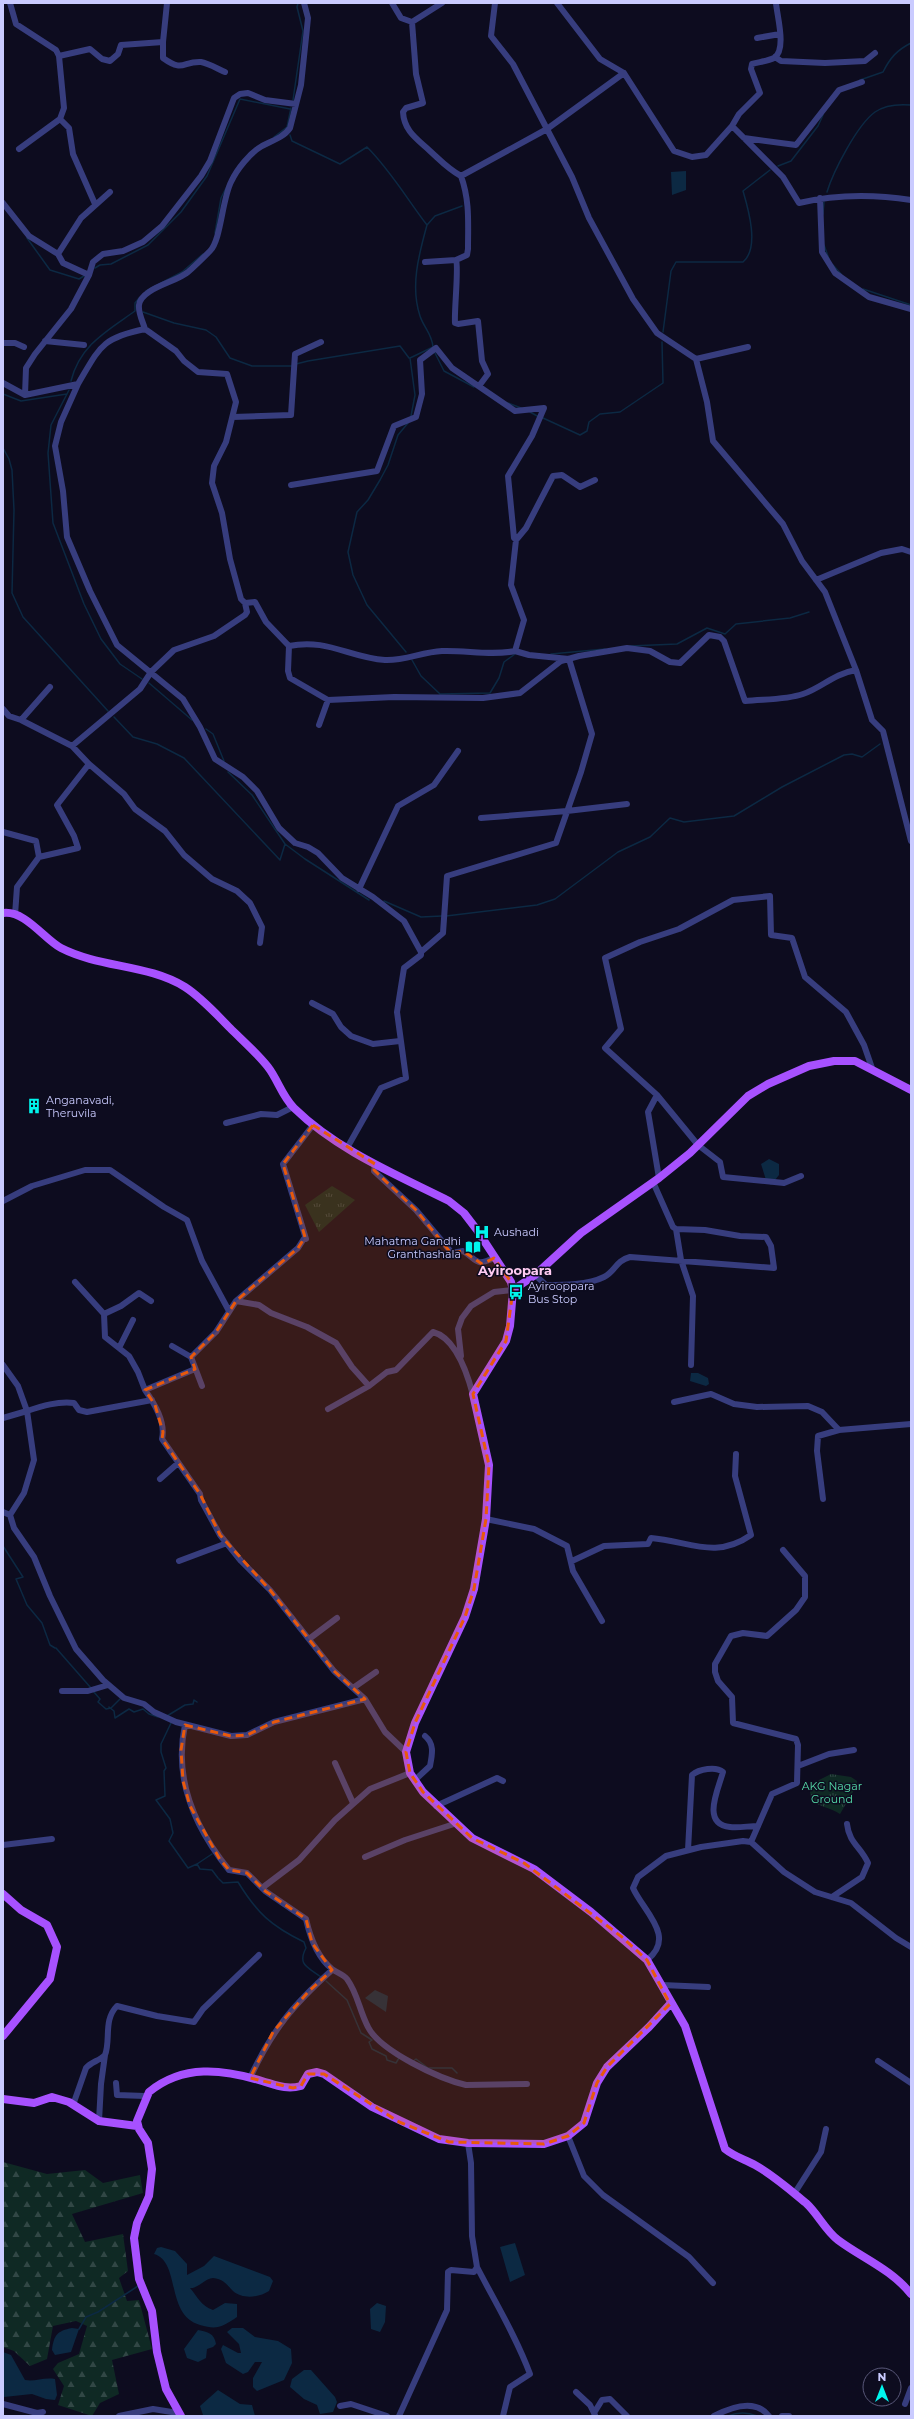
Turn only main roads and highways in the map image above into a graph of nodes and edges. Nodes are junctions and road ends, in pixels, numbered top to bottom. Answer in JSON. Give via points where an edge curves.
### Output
{"nodes":[{"id":1,"x":3,"y":913,"type":"edge"},
{"id":2,"x":911,"y":1090,"type":"edge"},
{"id":3,"x":513,"y":1290,"type":"junction"},
{"id":4,"x":3,"y":1894,"type":"edge"},
{"id":5,"x":670,"y":2004,"type":"junction"},
{"id":6,"x":3,"y":2036,"type":"edge"},
{"id":7,"x":3,"y":2099,"type":"edge"},
{"id":8,"x":137,"y":2126,"type":"junction"},
{"id":9,"x":911,"y":2294,"type":"edge"},
{"id":10,"x":180,"y":2414,"type":"edge"}],
"edges":[{"from":1,"to":3,"type":"main road","via":[[15,915],[60,948],[74,954],[100,963],[170,979],[186,988],[268,1067],[293,1107],[313,1125],[347,1148],[449,1201],[464,1212],[511,1282]]},
{"from":2,"to":3,"type":"main road","via":[[855,1061],[834,1061],[810,1066],[768,1084],[748,1096],[698,1145],[656,1180],[581,1233],[536,1274]]},
{"from":3,"to":5,"type":"main road","via":[[506,1341],[475,1388],[474,1395],[490,1465],[486,1519],[474,1589],[465,1617],[415,1722],[406,1752],[410,1773],[436,1806],[479,1844],[534,1869],[591,1912],[646,1960],[662,1985]]},
{"from":4,"to":6,"type":"main road","via":[[21,1910],[47,1925],[57,1947],[50,1979]]},
{"from":5,"to":8,"type":"main road","via":[[607,2067],[597,2083],[584,2123],[568,2136],[544,2144],[439,2139],[399,2122],[317,2072],[308,2074],[301,2086],[294,2088],[280,2087],[214,2070],[197,2070],[152,2089],[145,2096]]},
{"from":5,"to":9,"type":"main road","via":[[685,2026],[725,2149],[735,2157],[753,2164],[807,2204],[836,2238],[861,2256],[878,2264]]},
{"from":7,"to":8,"type":"main road","via":[[34,2103],[52,2097],[73,2105],[99,2121]]},
{"from":8,"to":10,"type":"main road","via":[[148,2142],[152,2169],[148,2196],[134,2232],[139,2280],[152,2310],[157,2352],[166,2389]]}]}
